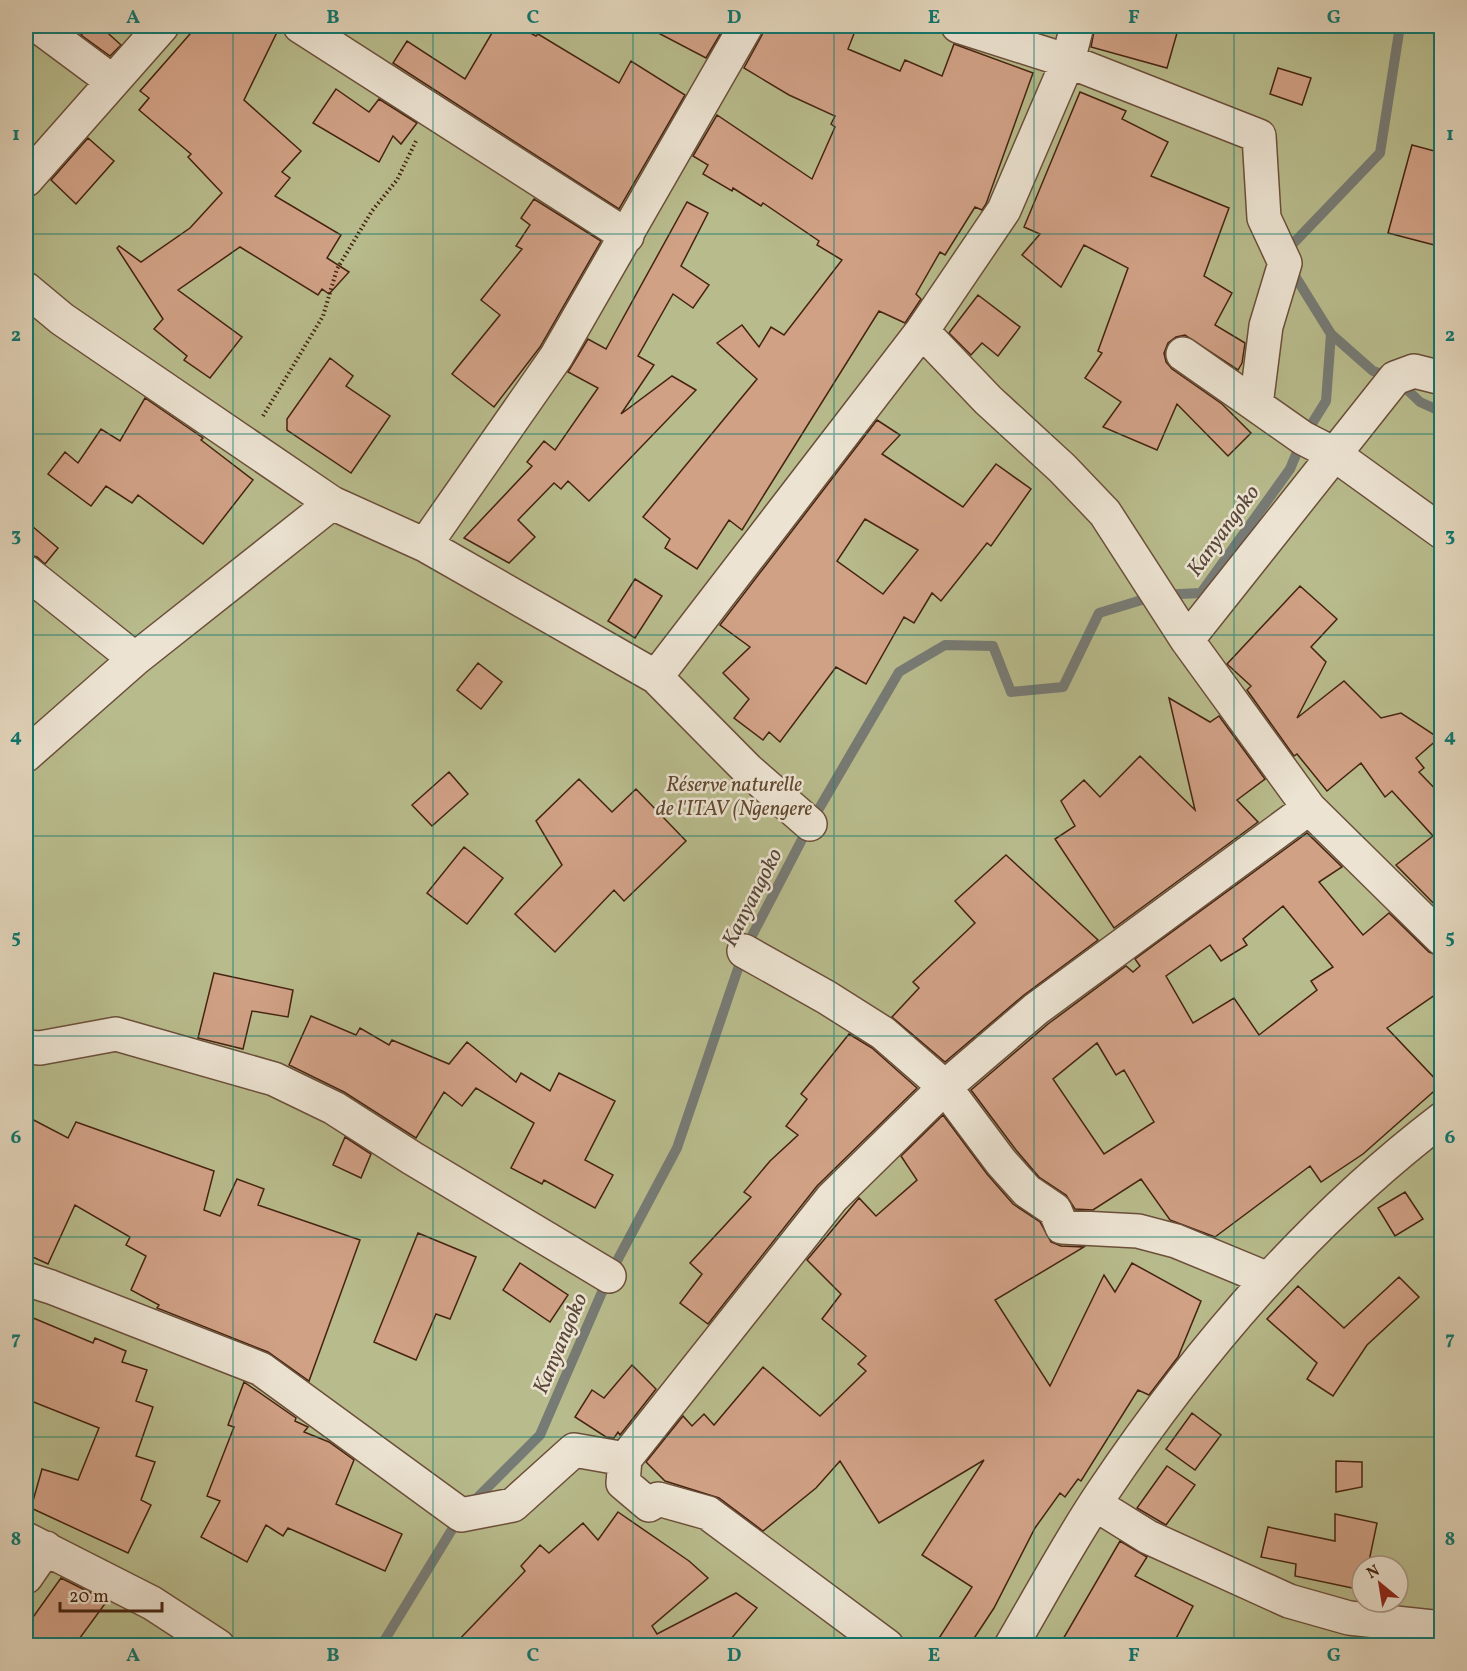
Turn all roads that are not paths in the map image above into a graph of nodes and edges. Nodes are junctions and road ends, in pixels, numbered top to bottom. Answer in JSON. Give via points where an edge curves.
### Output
{"nodes":[{"id":1,"x":38,"y":26,"type":"edge"},
{"id":2,"x":162,"y":26,"type":"edge"},
{"id":3,"x":300,"y":26,"type":"edge"},
{"id":4,"x":746,"y":26,"type":"edge"},
{"id":5,"x":958,"y":26,"type":"edge"},
{"id":6,"x":1077,"y":26,"type":"edge"},
{"id":7,"x":1068,"y":61,"type":"junction"},
{"id":8,"x":112,"y":81,"type":"junction"},
{"id":9,"x":26,"y":180,"type":"edge"},
{"id":10,"x":627,"y":236,"type":"junction"},
{"id":11,"x":26,"y":289,"type":"edge"},
{"id":12,"x":922,"y":331,"type":"junction"},
{"id":13,"x":1183,"y":354,"type":"dead end"},
{"id":14,"x":1428,"y":374,"type":"edge"},
{"id":15,"x":1256,"y":405,"type":"junction"},
{"id":16,"x":1334,"y":454,"type":"junction"},
{"id":17,"x":332,"y":503,"type":"junction"},
{"id":18,"x":1442,"y":532,"type":"edge"},
{"id":19,"x":425,"y":545,"type":"junction"},
{"id":20,"x":26,"y":572,"type":"edge"},
{"id":21,"x":1187,"y":640,"type":"junction"},
{"id":22,"x":135,"y":658,"type":"junction"},
{"id":23,"x":657,"y":677,"type":"junction"},
{"id":24,"x":26,"y":755,"type":"edge"},
{"id":25,"x":1309,"y":808,"type":"junction"},
{"id":26,"x":810,"y":824,"type":"dead end"},
{"id":27,"x":1442,"y":939,"type":"edge"},
{"id":28,"x":744,"y":951,"type":"dead end"},
{"id":29,"x":26,"y":1047,"type":"edge"},
{"id":30,"x":945,"y":1087,"type":"junction"},
{"id":31,"x":1442,"y":1119,"type":"edge"},
{"id":32,"x":609,"y":1276,"type":"dead end"},
{"id":33,"x":1268,"y":1279,"type":"junction"},
{"id":34,"x":26,"y":1280,"type":"edge"},
{"id":35,"x":625,"y":1459,"type":"junction"},
{"id":36,"x":1095,"y":1504,"type":"junction"},
{"id":37,"x":36,"y":1544,"type":"edge"},
{"id":38,"x":26,"y":1577,"type":"edge"},
{"id":39,"x":1442,"y":1628,"type":"edge"},
{"id":40,"x":218,"y":1646,"type":"edge"},
{"id":41,"x":887,"y":1646,"type":"edge"},
{"id":42,"x":1011,"y":1646,"type":"edge"}],
"edges":[{"from":1,"to":8,"type":"street"},
{"from":2,"to":8,"type":"street"},
{"from":3,"to":10,"type":"street"},
{"from":4,"to":10,"type":"street"},
{"from":5,"to":7,"type":"street"},
{"from":6,"to":7,"type":"street"},
{"from":7,"to":12,"type":"street","via":[[1004,210]]},
{"from":7,"to":15,"type":"street","via":[[1258,136],[1264,218],[1285,263],[1266,326]]},
{"from":8,"to":9,"type":"street"},
{"from":10,"to":19,"type":"street","via":[[556,357]]},
{"from":11,"to":17,"type":"street","via":[[62,319]]},
{"from":12,"to":21,"type":"street","via":[[1106,513]]},
{"from":12,"to":23,"type":"street"},
{"from":13,"to":15,"type":"street"},
{"from":14,"to":16,"type":"street","via":[[1395,378]]},
{"from":15,"to":16,"type":"street"},
{"from":16,"to":18,"type":"street"},
{"from":16,"to":21,"type":"street"},
{"from":17,"to":19,"type":"street"},
{"from":17,"to":22,"type":"street"},
{"from":19,"to":23,"type":"street"},
{"from":20,"to":22,"type":"street"},
{"from":21,"to":25,"type":"street"},
{"from":22,"to":24,"type":"street"},
{"from":23,"to":26,"type":"street","via":[[748,770]]},
{"from":25,"to":27,"type":"street"},
{"from":25,"to":30,"type":"street","via":[[1036,1009]]},
{"from":28,"to":30,"type":"street","via":[[884,1033]]},
{"from":29,"to":32,"type":"street","via":[[116,1034],[274,1079],[334,1108]]},
{"from":30,"to":33,"type":"street","via":[[1014,1177],[1055,1210],[1062,1227],[1147,1234],[1176,1241]]},
{"from":30,"to":35,"type":"street","via":[[832,1198]]},
{"from":31,"to":33,"type":"street","via":[[1336,1207]]},
{"from":33,"to":36,"type":"street","via":[[1179,1384]]},
{"from":34,"to":35,"type":"street","via":[[261,1369],[461,1515],[513,1505],[574,1450]]},
{"from":35,"to":41,"type":"street","via":[[623,1483],[649,1505],[658,1499],[708,1513]]},
{"from":36,"to":39,"type":"street","via":[[1148,1537],[1289,1601],[1349,1618]]},
{"from":36,"to":42,"type":"street"},
{"from":37,"to":38,"type":"street"},
{"from":37,"to":40,"type":"street","via":[[152,1603]]}]}
